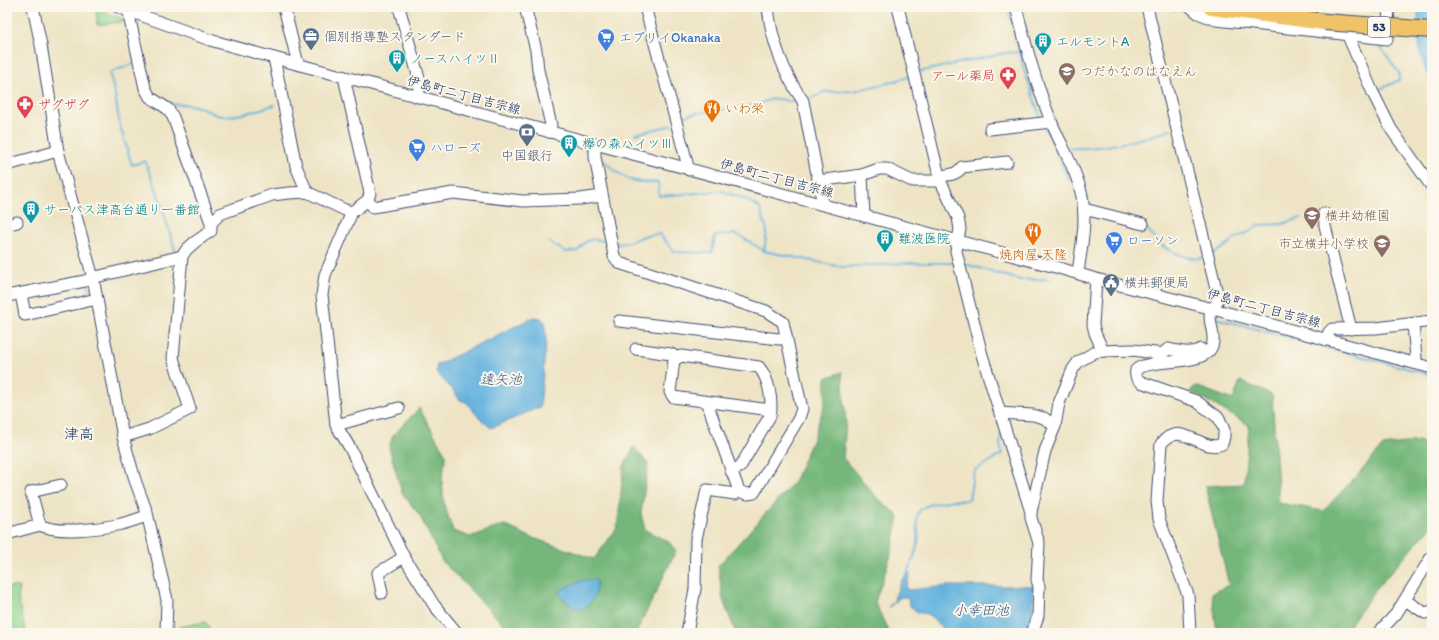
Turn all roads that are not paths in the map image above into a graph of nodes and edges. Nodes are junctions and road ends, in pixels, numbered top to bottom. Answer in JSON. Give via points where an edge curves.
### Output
{"nodes":[{"id":1,"x":34,"y":7,"type":"edge"},
{"id":2,"x":118,"y":7,"type":"edge"},
{"id":3,"x":284,"y":7,"type":"edge"},
{"id":4,"x":399,"y":7,"type":"edge"},
{"id":5,"x":525,"y":7,"type":"edge"},
{"id":6,"x":645,"y":7,"type":"edge"},
{"id":7,"x":768,"y":7,"type":"edge"},
{"id":8,"x":898,"y":7,"type":"edge"},
{"id":9,"x":1016,"y":7,"type":"edge"},
{"id":10,"x":1147,"y":7,"type":"edge"},
{"id":11,"x":1191,"y":7,"type":"edge"},
{"id":12,"x":1296,"y":7,"type":"edge"},
{"id":13,"x":1390,"y":7,"type":"edge"},
{"id":14,"x":129,"y":9,"type":"edge"},
{"id":15,"x":1213,"y":13,"type":"edge"},
{"id":16,"x":1326,"y":17,"type":"junction"},
{"id":17,"x":1432,"y":20,"type":"edge"},
{"id":18,"x":1432,"y":30,"type":"edge"},
{"id":19,"x":1348,"y":36,"type":"junction"},
{"id":20,"x":274,"y":58,"type":"junction"},
{"id":21,"x":298,"y":64,"type":"junction"},
{"id":22,"x":344,"y":77,"type":"junction"},
{"id":23,"x":419,"y":89,"type":"junction"},
{"id":24,"x":1046,"y":122,"type":"junction"},
{"id":25,"x":990,"y":129,"type":"dead end"},
{"id":26,"x":549,"y":132,"type":"junction"},
{"id":27,"x":596,"y":144,"type":"junction"},
{"id":28,"x":55,"y":152,"type":"junction"},
{"id":29,"x":1007,"y":162,"type":"dead end"},
{"id":30,"x":7,"y":165,"type":"edge"},
{"id":31,"x":689,"y":170,"type":"junction"},
{"id":32,"x":862,"y":175,"type":"junction"},
{"id":33,"x":938,"y":179,"type":"junction"},
{"id":34,"x":818,"y":181,"type":"junction"},
{"id":35,"x":1432,"y":187,"type":"edge"},
{"id":36,"x":307,"y":192,"type":"junction"},
{"id":37,"x":602,"y":196,"type":"junction"},
{"id":38,"x":368,"y":200,"type":"junction"},
{"id":39,"x":821,"y":204,"type":"junction"},
{"id":40,"x":1084,"y":209,"type":"junction"},
{"id":41,"x":352,"y":212,"type":"junction"},
{"id":42,"x":1324,"y":213,"type":"dead end"},
{"id":43,"x":864,"y":216,"type":"junction"},
{"id":44,"x":211,"y":223,"type":"junction"},
{"id":45,"x":1144,"y":224,"type":"dead end"},
{"id":46,"x":958,"y":242,"type":"junction"},
{"id":47,"x":182,"y":256,"type":"junction"},
{"id":48,"x":1078,"y":273,"type":"junction"},
{"id":49,"x":89,"y":279,"type":"junction"},
{"id":50,"x":1096,"y":280,"type":"junction"},
{"id":51,"x":21,"y":294,"type":"junction"},
{"id":52,"x":7,"y":296,"type":"edge"},
{"id":53,"x":93,"y":300,"type":"junction"},
{"id":54,"x":1213,"y":309,"type":"junction"},
{"id":55,"x":619,"y":321,"type":"dead end"},
{"id":56,"x":1432,"y":321,"type":"edge"},
{"id":57,"x":1413,"y":324,"type":"junction"},
{"id":58,"x":1351,"y":329,"type":"junction"},
{"id":59,"x":786,"y":338,"type":"junction"},
{"id":60,"x":1326,"y":340,"type":"junction"},
{"id":61,"x":1211,"y":347,"type":"junction"},
{"id":62,"x":636,"y":349,"type":"dead end"},
{"id":63,"x":1103,"y":351,"type":"junction"},
{"id":64,"x":678,"y":358,"type":"junction"},
{"id":65,"x":1415,"y":363,"type":"junction"},
{"id":66,"x":1432,"y":368,"type":"edge"},
{"id":67,"x":709,"y":402,"type":"junction"},
{"id":68,"x":399,"y":408,"type":"dead end"},
{"id":69,"x":771,"y":410,"type":"junction"},
{"id":70,"x":1000,"y":413,"type":"junction"},
{"id":71,"x":336,"y":425,"type":"junction"},
{"id":72,"x":1054,"y":426,"type":"junction"},
{"id":73,"x":123,"y":437,"type":"junction"},
{"id":74,"x":732,"y":471,"type":"junction"},
{"id":75,"x":61,"y":485,"type":"dead end"},
{"id":76,"x":739,"y":491,"type":"junction"},
{"id":77,"x":1031,"y":512,"type":"junction"},
{"id":78,"x":146,"y":516,"type":"junction"},
{"id":79,"x":40,"y":525,"type":"junction"},
{"id":80,"x":7,"y":534,"type":"edge"},
{"id":81,"x":1432,"y":556,"type":"edge"},
{"id":82,"x":404,"y":557,"type":"junction"},
{"id":83,"x":382,"y":593,"type":"dead end"},
{"id":84,"x":1405,"y":600,"type":"junction"},
{"id":85,"x":1432,"y":611,"type":"edge"},
{"id":86,"x":166,"y":633,"type":"edge"},
{"id":87,"x":457,"y":633,"type":"edge"},
{"id":88,"x":687,"y":633,"type":"edge"},
{"id":89,"x":1032,"y":633,"type":"edge"},
{"id":90,"x":1190,"y":633,"type":"edge"},
{"id":91,"x":1378,"y":633,"type":"edge"}],
"edges":[{"from":1,"to":28,"type":"street"},
{"from":2,"to":14,"type":"street","name":"伊島町二丁目吉宗線"},
{"from":3,"to":21,"type":"street"},
{"from":4,"to":23,"type":"street"},
{"from":5,"to":26,"type":"street","via":[[551,125]]},
{"from":6,"to":31,"type":"street"},
{"from":7,"to":34,"type":"street","via":[[784,68],[802,100]]},
{"from":8,"to":33,"type":"street"},
{"from":9,"to":24,"type":"street"},
{"from":10,"to":54,"type":"street","via":[[1218,297]]},
{"from":11,"to":15,"type":"street","via":[[1198,13]]},
{"from":12,"to":16,"type":"highway","number":"53"},
{"from":13,"to":19,"type":"street","via":[[1387,39]]},
{"from":14,"to":20,"type":"street","name":"伊島町二丁目吉宗線","via":[[210,40]]},
{"from":14,"to":44,"type":"street","via":[[145,88],[150,97],[168,109],[173,117]]},
{"from":15,"to":16,"type":"highway","number":"53","via":[[1240,11]]},
{"from":15,"to":19,"type":"street"},
{"from":16,"to":17,"type":"highway","number":"53"},
{"from":16,"to":18,"type":"highway","number":"53","bridge":true},
{"from":19,"to":35,"type":"street","via":[[1391,129]]},
{"from":20,"to":21,"type":"street","name":"伊島町二丁目吉宗線"},
{"from":20,"to":36,"type":"street","via":[[296,166]]},
{"from":21,"to":22,"type":"street","name":"伊島町二丁目吉宗線"},
{"from":22,"to":23,"type":"street","name":"伊島町二丁目吉宗線"},
{"from":22,"to":38,"type":"street","via":[[370,193]]},
{"from":23,"to":26,"type":"street","name":"伊島町二丁目吉宗線"},
{"from":24,"to":25,"type":"street"},
{"from":24,"to":40,"type":"street","via":[[1076,176]]},
{"from":26,"to":27,"type":"street","name":"伊島町二丁目吉宗線"},
{"from":27,"to":31,"type":"street","name":"伊島町二丁目吉宗線"},
{"from":27,"to":37,"type":"street","via":[[595,157]]},
{"from":28,"to":30,"type":"street"},
{"from":28,"to":49,"type":"street"},
{"from":29,"to":33,"type":"street","via":[[966,166],[955,174]]},
{"from":31,"to":39,"type":"street","name":"伊島町二丁目吉宗線"},
{"from":32,"to":33,"type":"street","via":[[887,169],[912,181]]},
{"from":32,"to":34,"type":"street"},
{"from":32,"to":43,"type":"street"},
{"from":33,"to":46,"type":"street","via":[[958,218]]},
{"from":34,"to":39,"type":"street"},
{"from":36,"to":41,"type":"street"},
{"from":36,"to":44,"type":"street","via":[[272,195],[220,214]]},
{"from":37,"to":38,"type":"street","via":[[523,201],[453,194],[373,207]]},
{"from":37,"to":59,"type":"street","via":[[614,256],[619,263],[766,311],[783,322]]},
{"from":38,"to":41,"type":"street"},
{"from":39,"to":43,"type":"street","name":"伊島町二丁目吉宗線"},
{"from":40,"to":45,"type":"street"},
{"from":40,"to":48,"type":"street"},
{"from":41,"to":71,"type":"street","via":[[325,275],[322,294]]},
{"from":42,"to":58,"type":"street"},
{"from":43,"to":46,"type":"street","name":"伊島町二丁目吉宗線"},
{"from":44,"to":47,"type":"street","via":[[210,233],[195,242]]},
{"from":46,"to":48,"type":"street","name":"伊島町二丁目吉宗線"},
{"from":46,"to":70,"type":"street","via":[[956,250],[959,264]]},
{"from":47,"to":49,"type":"street"},
{"from":47,"to":73,"type":"street","via":[[173,358],[190,409],[149,429]]},
{"from":48,"to":50,"type":"street","name":"伊島町二丁目吉宗線"},
{"from":49,"to":51,"type":"street"},
{"from":49,"to":53,"type":"street"},
{"from":50,"to":54,"type":"street","name":"伊島町二丁目吉宗線"},
{"from":50,"to":63,"type":"street","via":[[1093,325]]},
{"from":51,"to":52,"type":"street"},
{"from":51,"to":53,"type":"street","via":[[26,315]]},
{"from":53,"to":73,"type":"street"},
{"from":54,"to":60,"type":"street","name":"伊島町二丁目吉宗線"},
{"from":54,"to":61,"type":"street","via":[[1210,315],[1213,342]]},
{"from":55,"to":59,"type":"street"},
{"from":56,"to":57,"type":"street"},
{"from":57,"to":58,"type":"street"},
{"from":57,"to":65,"type":"street"},
{"from":58,"to":60,"type":"street","via":[[1332,329],[1328,332]]},
{"from":59,"to":76,"type":"street","via":[[802,409],[754,493]]},
{"from":60,"to":65,"type":"street","name":"伊島町二丁目吉宗線"},
{"from":61,"to":63,"type":"street","via":[[1196,352],[1168,349],[1162,354],[1132,350]]},
{"from":61,"to":90,"type":"street","via":[[1206,354],[1196,358],[1139,367],[1135,374],[1141,382],[1196,401],[1219,418],[1224,430],[1222,444],[1217,446],[1175,434],[1161,444],[1157,501],[1159,519],[1188,595]]},
{"from":62,"to":64,"type":"street","via":[[671,354]]},
{"from":63,"to":72,"type":"street","via":[[1095,352],[1078,362],[1059,403]]},
{"from":64,"to":67,"type":"street","via":[[674,360],[670,392],[674,397]]},
{"from":64,"to":69,"type":"street","via":[[681,356],[759,367],[765,374],[772,403]]},
{"from":65,"to":66,"type":"street","name":"伊島町二丁目吉宗線"},
{"from":67,"to":69,"type":"street"},
{"from":67,"to":74,"type":"street"},
{"from":68,"to":71,"type":"street"},
{"from":69,"to":74,"type":"street","via":[[740,468]]},
{"from":70,"to":72,"type":"street","via":[[1033,415],[1044,418]]},
{"from":70,"to":77,"type":"street"},
{"from":71,"to":82,"type":"street"},
{"from":72,"to":77,"type":"street","via":[[1045,451]]},
{"from":73,"to":78,"type":"street"},
{"from":74,"to":76,"type":"street"},
{"from":75,"to":79,"type":"street","via":[[31,492]]},
{"from":76,"to":88,"type":"street","via":[[735,494],[707,490],[696,539],[695,589]]},
{"from":77,"to":89,"type":"street","via":[[1040,543],[1038,616]]},
{"from":78,"to":79,"type":"street","via":[[118,525],[79,530],[46,528]]},
{"from":78,"to":86,"type":"street","via":[[167,600]]},
{"from":79,"to":80,"type":"street"},
{"from":81,"to":84,"type":"street"},
{"from":82,"to":83,"type":"street","via":[[378,574]]},
{"from":82,"to":87,"type":"street","via":[[434,605]]},
{"from":84,"to":85,"type":"street","via":[[1425,613]]},
{"from":84,"to":91,"type":"street"}]}
